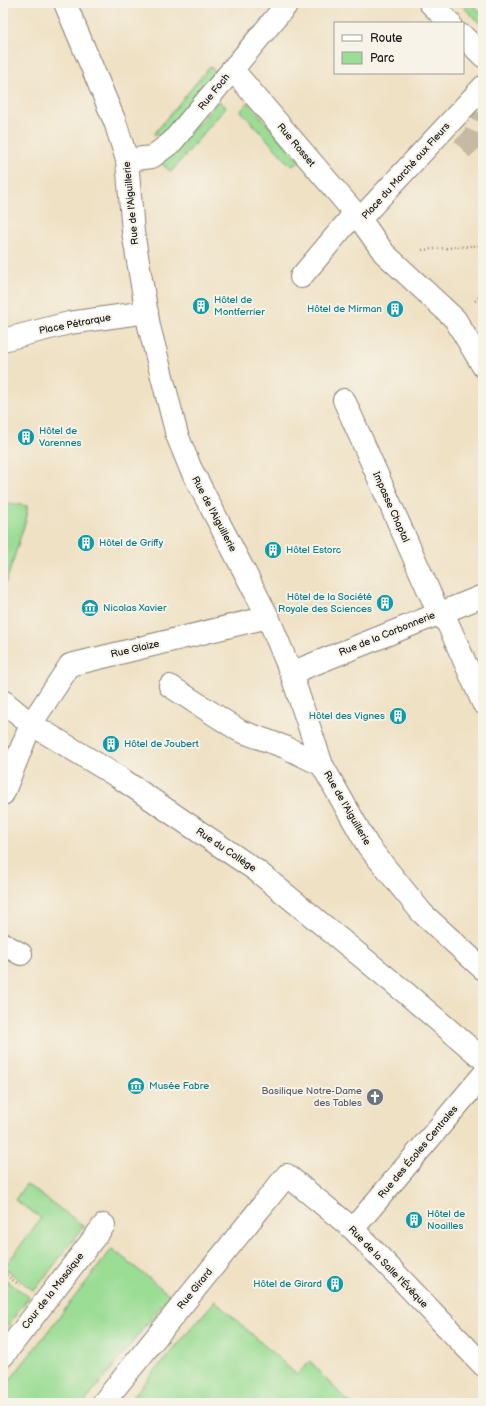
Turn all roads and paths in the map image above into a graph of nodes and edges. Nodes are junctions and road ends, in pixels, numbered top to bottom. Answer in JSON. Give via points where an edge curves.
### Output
{"nodes":[{"id":1,"x":65,"y":3,"type":"edge"},
{"id":2,"x":288,"y":3,"type":"edge"},
{"id":3,"x":430,"y":3,"type":"edge"},
{"id":4,"x":449,"y":22,"type":"edge"},
{"id":5,"x":464,"y":37,"type":"edge"},
{"id":6,"x":483,"y":56,"type":"edge"},
{"id":7,"x":232,"y":69,"type":"junction"},
{"id":8,"x":483,"y":86,"type":"edge"},
{"id":9,"x":127,"y":160,"type":"junction"},
{"id":10,"x":358,"y":216,"type":"junction"},
{"id":11,"x":483,"y":245,"type":"edge"},
{"id":12,"x":384,"y":253,"type":"junction"},
{"id":13,"x":301,"y":277,"type":"dead end"},
{"id":14,"x":147,"y":312,"type":"junction"},
{"id":15,"x":3,"y":340,"type":"edge"},
{"id":16,"x":483,"y":366,"type":"edge"},
{"id":17,"x":344,"y":400,"type":"dead end"},
{"id":18,"x":483,"y":596,"type":"edge"},
{"id":19,"x":439,"y":614,"type":"junction"},
{"id":20,"x":268,"y":617,"type":"junction"},
{"id":21,"x":291,"y":673,"type":"junction"},
{"id":22,"x":170,"y":686,"type":"dead end"},
{"id":23,"x":3,"y":701,"type":"edge"},
{"id":24,"x":483,"y":703,"type":"edge"},
{"id":25,"x":31,"y":724,"type":"junction"},
{"id":26,"x":322,"y":765,"type":"junction"},
{"id":27,"x":3,"y":794,"type":"edge"},
{"id":28,"x":483,"y":969,"type":"edge"},
{"id":29,"x":483,"y":1059,"type":"edge"},
{"id":30,"x":483,"y":1075,"type":"edge"},
{"id":31,"x":286,"y":1175,"type":"joint"},
{"id":32,"x":104,"y":1225,"type":"dead end"},
{"id":33,"x":353,"y":1229,"type":"junction"},
{"id":34,"x":3,"y":1356,"type":"edge"},
{"id":35,"x":483,"y":1365,"type":"edge"},
{"id":36,"x":103,"y":1403,"type":"edge"}],
"edges":[{"from":1,"to":9,"type":"street","name":"Rue de l'Aiguillerie","via":[[116,122]]},
{"from":2,"to":7,"type":"street","name":"Rue Foch"},
{"from":3,"to":4,"type":"street"},
{"from":5,"to":6,"type":"street"},
{"from":7,"to":9,"type":"street","name":"Rue Foch","via":[[172,142],[152,157]]},
{"from":7,"to":10,"type":"street","name":"Rue Rosset"},
{"from":8,"to":10,"type":"street","name":"Place du Marché aux Fleurs"},
{"from":9,"to":14,"type":"street","name":"Rue de l'Aiguillerie","via":[[133,232]]},
{"from":10,"to":12,"type":"street","name":"Place du Marché aux Fleurs"},
{"from":10,"to":13,"type":"street"},
{"from":11,"to":12,"type":"path"},
{"from":12,"to":16,"type":"street","name":"Place du Marché aux Fleurs","via":[[455,319]]},
{"from":14,"to":15,"type":"street","name":"Place Pétrarque","via":[[69,323]]},
{"from":14,"to":20,"type":"street","name":"Rue de l'Aiguillerie","via":[[175,428],[190,467]]},
{"from":17,"to":19,"type":"street","name":"Impasse Chaptal"},
{"from":18,"to":19,"type":"street","name":"Rue de la Carbonnerie"},
{"from":19,"to":21,"type":"street","name":"Rue de la Carbonnerie"},
{"from":19,"to":24,"type":"street","name":"Impasse Chaptal","via":[[448,624]]},
{"from":20,"to":21,"type":"street","name":"Rue de l'Aiguillerie"},
{"from":20,"to":25,"type":"street","name":"Rue Glaize","via":[[70,665]]},
{"from":21,"to":26,"type":"street","name":"Rue de l'Aiguillerie"},
{"from":22,"to":26,"type":"street","via":[[240,731],[285,747]]},
{"from":23,"to":25,"type":"street","name":"Rue du Collège"},
{"from":25,"to":27,"type":"street","name":"Rue Glaize"},
{"from":25,"to":29,"type":"street","name":"Rue du Collège","via":[[120,778],[257,871]]},
{"from":26,"to":28,"type":"street","name":"Rue de l'Aiguillerie","via":[[368,846],[422,913]]},
{"from":30,"to":33,"type":"street","name":"Rue des Écoles Centrales"},
{"from":31,"to":33,"type":"street","name":"Rue de la Salle l'Évêque"},
{"from":31,"to":36,"type":"street","name":"Rue Girard"},
{"from":32,"to":34,"type":"street","name":"Cour de la Mosaïque"},
{"from":33,"to":35,"type":"street","name":"Rue de la Salle l'Évêque"}]}
